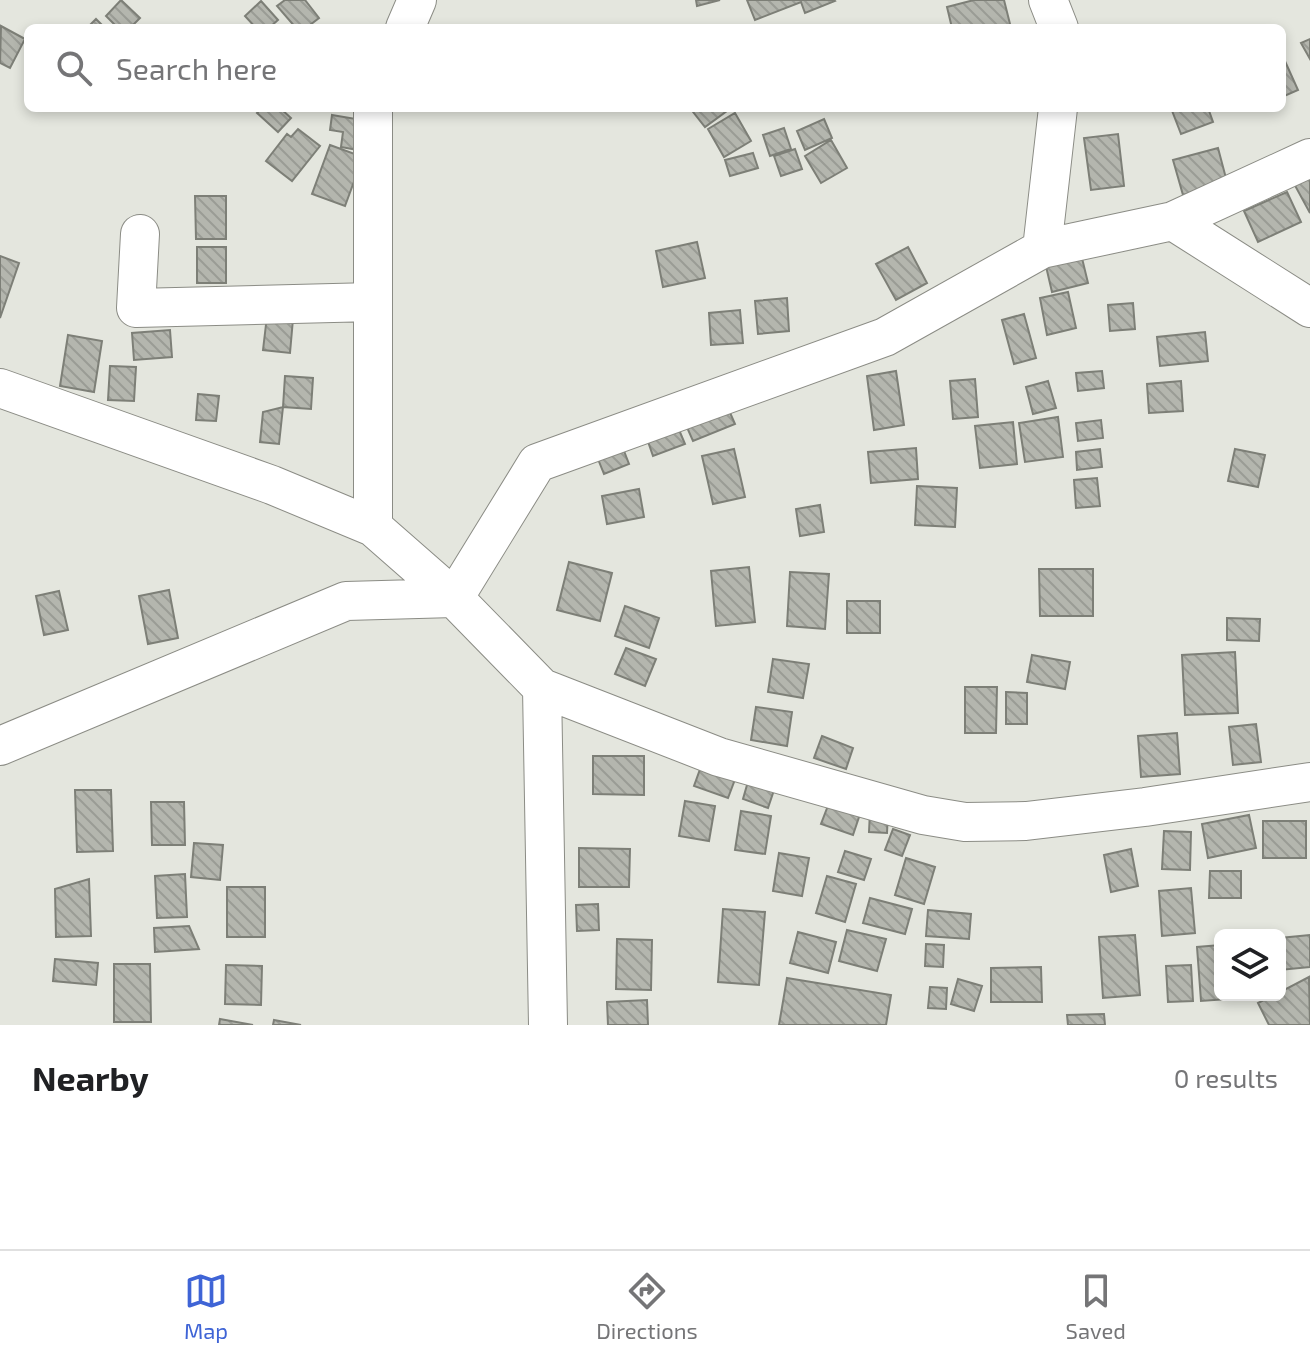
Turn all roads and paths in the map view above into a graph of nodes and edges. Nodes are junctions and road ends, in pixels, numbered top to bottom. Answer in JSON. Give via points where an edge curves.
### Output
{"nodes":[{"id":1,"x":417,"y":0,"type":"edge"},
{"id":2,"x":1048,"y":0,"type":"edge"},
{"id":3,"x":407,"y":24,"type":"edge"},
{"id":4,"x":1057,"y":24,"type":"edge"},
{"id":5,"x":373,"y":112,"type":"edge"},
{"id":6,"x":1058,"y":112,"type":"edge"},
{"id":7,"x":1310,"y":158,"type":"edge"},
{"id":8,"x":1173,"y":221,"type":"junction"},
{"id":9,"x":140,"y":234,"type":"dead end"},
{"id":10,"x":1042,"y":249,"type":"junction"},
{"id":11,"x":373,"y":302,"type":"junction"},
{"id":12,"x":1310,"y":308,"type":"edge"},
{"id":13,"x":0,"y":388,"type":"edge"},
{"id":14,"x":373,"y":527,"type":"junction"},
{"id":15,"x":454,"y":598,"type":"junction"},
{"id":16,"x":542,"y":688,"type":"junction"},
{"id":17,"x":0,"y":746,"type":"edge"},
{"id":18,"x":1310,"y":782,"type":"edge"},
{"id":19,"x":548,"y":1025,"type":"edge"}],
"edges":[{"from":1,"to":3,"type":"street"},
{"from":2,"to":4,"type":"street"},
{"from":5,"to":11,"type":"street"},
{"from":6,"to":10,"type":"street"},
{"from":7,"to":8,"type":"street"},
{"from":8,"to":10,"type":"street"},
{"from":8,"to":12,"type":"street"},
{"from":9,"to":11,"type":"street","via":[[136,308]]},
{"from":10,"to":15,"type":"street","via":[[885,337],[537,463]]},
{"from":11,"to":14,"type":"street"},
{"from":13,"to":14,"type":"street","via":[[272,485]]},
{"from":14,"to":15,"type":"street"},
{"from":15,"to":16,"type":"street"},
{"from":15,"to":17,"type":"street","via":[[346,601]]},
{"from":16,"to":18,"type":"street","via":[[719,757],[965,822],[1145,807]]},
{"from":16,"to":19,"type":"street"}]}
